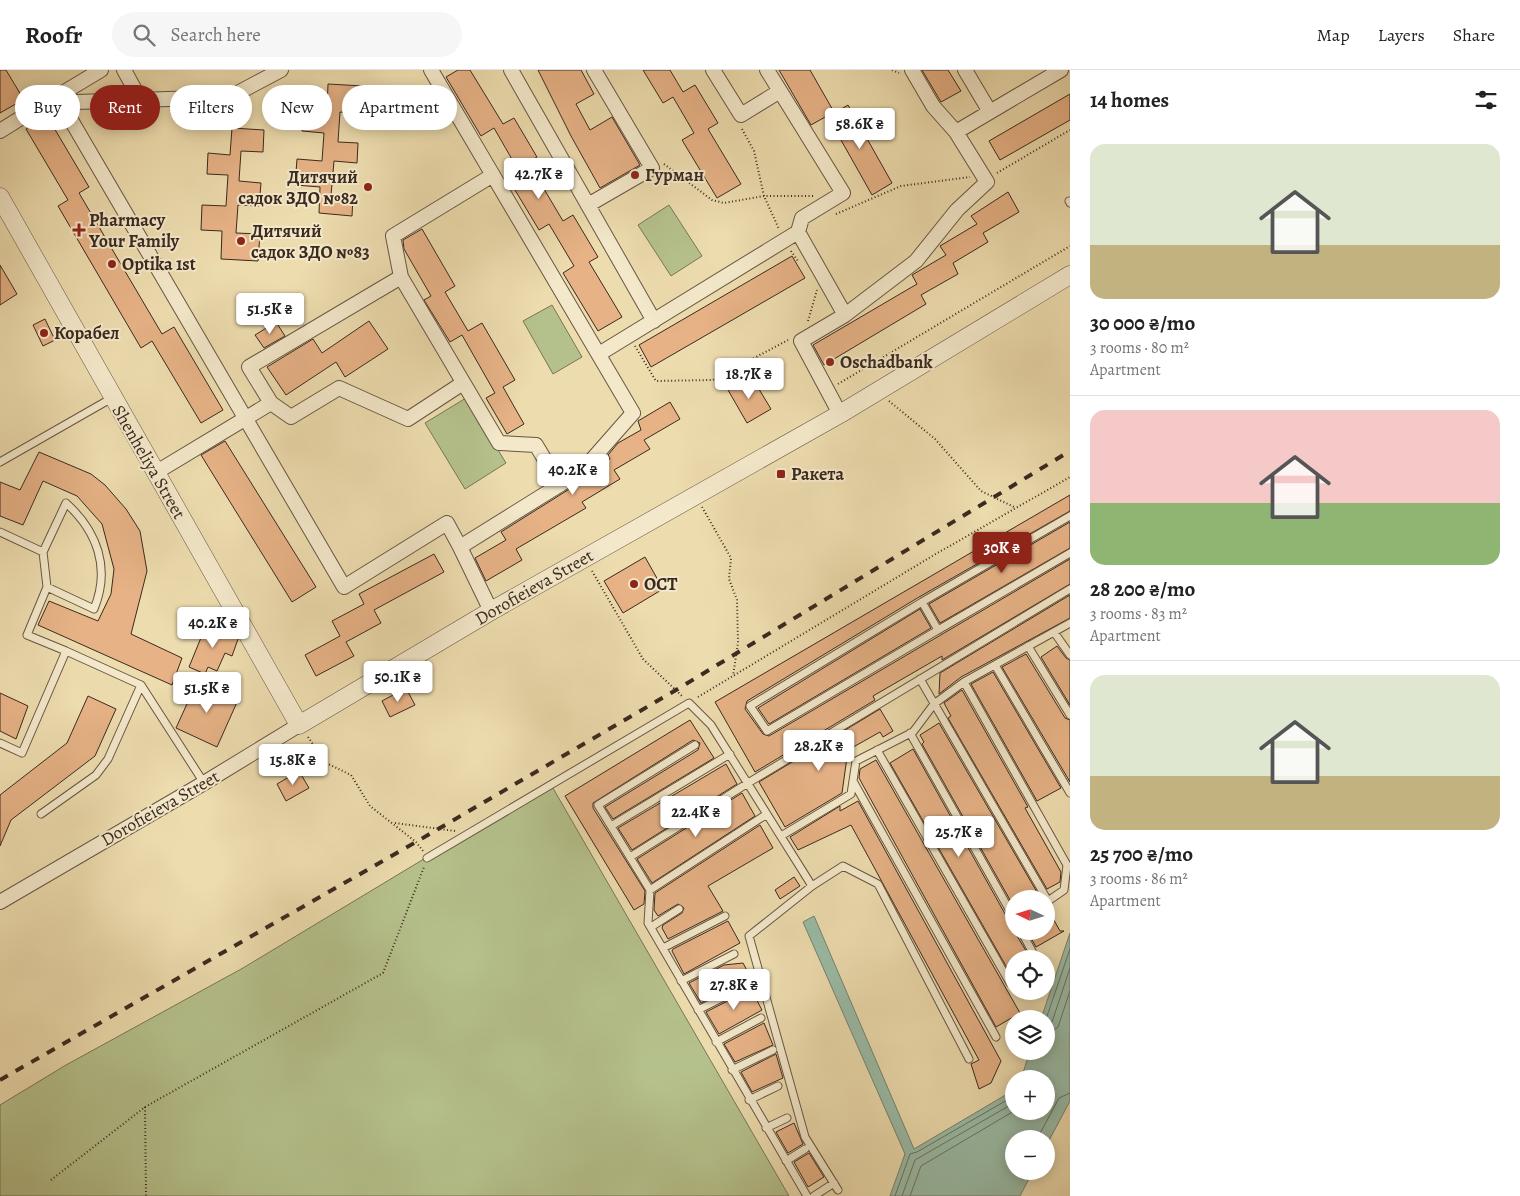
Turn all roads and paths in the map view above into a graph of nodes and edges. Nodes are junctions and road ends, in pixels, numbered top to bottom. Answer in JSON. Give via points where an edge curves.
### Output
{"nodes":[{"id":1,"x":101,"y":70,"type":"edge"},
{"id":2,"x":124,"y":70,"type":"edge"},
{"id":3,"x":280,"y":70,"type":"edge"},
{"id":4,"x":431,"y":70,"type":"edge"},
{"id":5,"x":594,"y":70,"type":"edge"},
{"id":6,"x":713,"y":70,"type":"edge"},
{"id":7,"x":767,"y":70,"type":"edge"},
{"id":8,"x":912,"y":70,"type":"edge"},
{"id":9,"x":965,"y":70,"type":"edge"},
{"id":10,"x":1061,"y":70,"type":"edge"},
{"id":11,"x":517,"y":72,"type":"edge"},
{"id":12,"x":76,"y":85,"type":"edge"},
{"id":13,"x":132,"y":85,"type":"edge"},
{"id":14,"x":780,"y":92,"type":"junction"},
{"id":15,"x":160,"y":100,"type":"edge"},
{"id":16,"x":990,"y":112,"type":"junction"},
{"id":17,"x":15,"y":122,"type":"edge"},
{"id":18,"x":742,"y":128,"type":"dead end"},
{"id":19,"x":77,"y":130,"type":"edge"},
{"id":20,"x":1070,"y":130,"type":"edge"},
{"id":21,"x":0,"y":131,"type":"edge"},
{"id":22,"x":956,"y":132,"type":"junction"},
{"id":23,"x":649,"y":162,"type":"junction"},
{"id":24,"x":493,"y":175,"type":"junction"},
{"id":25,"x":983,"y":176,"type":"junction"},
{"id":26,"x":842,"y":193,"type":"junction"},
{"id":27,"x":764,"y":196,"type":"junction"},
{"id":28,"x":0,"y":197,"type":"edge"},
{"id":29,"x":861,"y":203,"type":"junction"},
{"id":30,"x":588,"y":205,"type":"junction"},
{"id":31,"x":835,"y":214,"type":"dead end"},
{"id":32,"x":798,"y":232,"type":"junction"},
{"id":33,"x":785,"y":240,"type":"junction"},
{"id":34,"x":1070,"y":246,"type":"edge"},
{"id":35,"x":802,"y":266,"type":"dead end"},
{"id":36,"x":1070,"y":274,"type":"edge"},
{"id":37,"x":401,"y":277,"type":"junction"},
{"id":38,"x":817,"y":288,"type":"dead end"},
{"id":39,"x":844,"y":315,"type":"junction"},
{"id":40,"x":654,"y":321,"type":"junction"},
{"id":41,"x":808,"y":323,"type":"dead end"},
{"id":42,"x":792,"y":338,"type":"dead end"},
{"id":43,"x":630,"y":339,"type":"dead end"},
{"id":44,"x":599,"y":354,"type":"junction"},
{"id":45,"x":463,"y":384,"type":"junction"},
{"id":46,"x":828,"y":391,"type":"junction"},
{"id":47,"x":877,"y":392,"type":"junction"},
{"id":48,"x":113,"y":398,"type":"junction"},
{"id":49,"x":270,"y":403,"type":"junction"},
{"id":50,"x":840,"y":414,"type":"junction"},
{"id":51,"x":244,"y":418,"type":"junction"},
{"id":52,"x":0,"y":462,"type":"edge"},
{"id":53,"x":155,"y":473,"type":"junction"},
{"id":54,"x":1070,"y":477,"type":"edge"},
{"id":55,"x":560,"y":485,"type":"junction"},
{"id":56,"x":695,"y":496,"type":"junction"},
{"id":57,"x":1016,"y":508,"type":"junction"},
{"id":58,"x":1070,"y":516,"type":"edge"},
{"id":59,"x":0,"y":532,"type":"edge"},
{"id":60,"x":460,"y":547,"type":"junction"},
{"id":61,"x":43,"y":552,"type":"junction"},
{"id":62,"x":1070,"y":553,"type":"edge"},
{"id":63,"x":585,"y":558,"type":"junction"},
{"id":64,"x":47,"y":588,"type":"junction"},
{"id":65,"x":1070,"y":589,"type":"edge"},
{"id":66,"x":922,"y":602,"type":"junction"},
{"id":67,"x":491,"y":611,"type":"junction"},
{"id":68,"x":1070,"y":622,"type":"edge"},
{"id":69,"x":938,"y":630,"type":"junction"},
{"id":70,"x":1054,"y":632,"type":"junction"},
{"id":71,"x":1028,"y":646,"type":"junction"},
{"id":72,"x":66,"y":651,"type":"junction"},
{"id":73,"x":1070,"y":655,"type":"edge"},
{"id":74,"x":995,"y":665,"type":"junction"},
{"id":75,"x":734,"y":676,"type":"junction"},
{"id":76,"x":920,"y":679,"type":"junction"},
{"id":77,"x":964,"y":682,"type":"junction"},
{"id":78,"x":142,"y":685,"type":"junction"},
{"id":79,"x":689,"y":702,"type":"junction"},
{"id":80,"x":934,"y":704,"type":"junction"},
{"id":81,"x":1070,"y":715,"type":"edge"},
{"id":82,"x":299,"y":725,"type":"junction"},
{"id":83,"x":910,"y":733,"type":"junction"},
{"id":84,"x":0,"y":743,"type":"edge"},
{"id":85,"x":695,"y":745,"type":"dead end"},
{"id":86,"x":877,"y":750,"type":"junction"},
{"id":87,"x":730,"y":754,"type":"junction"},
{"id":88,"x":853,"y":780,"type":"junction"},
{"id":89,"x":204,"y":783,"type":"junction"},
{"id":90,"x":748,"y":783,"type":"junction"},
{"id":91,"x":1070,"y":793,"type":"edge"},
{"id":92,"x":41,"y":814,"type":"dead end"},
{"id":93,"x":767,"y":814,"type":"junction"},
{"id":94,"x":393,"y":823,"type":"junction"},
{"id":95,"x":611,"y":826,"type":"junction"},
{"id":96,"x":470,"y":832,"type":"junction"},
{"id":97,"x":781,"y":836,"type":"junction"},
{"id":98,"x":630,"y":857,"type":"junction"},
{"id":99,"x":427,"y":858,"type":"junction"},
{"id":100,"x":812,"y":886,"type":"junction"},
{"id":101,"x":650,"y":890,"type":"junction"},
{"id":102,"x":0,"y":902,"type":"edge"},
{"id":103,"x":1005,"y":902,"type":"edge"},
{"id":104,"x":679,"y":909,"type":"dead end"},
{"id":105,"x":725,"y":916,"type":"dead end"},
{"id":106,"x":651,"y":927,"type":"junction"},
{"id":107,"x":663,"y":948,"type":"junction"},
{"id":108,"x":734,"y":954,"type":"dead end"},
{"id":109,"x":1005,"y":974,"type":"edge"},
{"id":110,"x":682,"y":981,"type":"junction"},
{"id":111,"x":753,"y":982,"type":"dead end"},
{"id":112,"x":698,"y":1010,"type":"junction"},
{"id":113,"x":761,"y":1018,"type":"dead end"},
{"id":114,"x":996,"y":1037,"type":"dead end"},
{"id":115,"x":716,"y":1042,"type":"junction"},
{"id":116,"x":773,"y":1050,"type":"dead end"},
{"id":117,"x":969,"y":1059,"type":"dead end"},
{"id":118,"x":732,"y":1070,"type":"junction"},
{"id":119,"x":778,"y":1086,"type":"dead end"},
{"id":120,"x":749,"y":1100,"type":"junction"},
{"id":121,"x":145,"y":1107,"type":"junction"},
{"id":122,"x":787,"y":1118,"type":"dead end"},
{"id":123,"x":766,"y":1128,"type":"junction"},
{"id":124,"x":805,"y":1150,"type":"dead end"},
{"id":125,"x":786,"y":1161,"type":"junction"},
{"id":126,"x":51,"y":1180,"type":"dead end"},
{"id":127,"x":834,"y":1182,"type":"junction"},
{"id":128,"x":838,"y":1190,"type":"dead end"},
{"id":129,"x":146,"y":1196,"type":"edge"},
{"id":130,"x":807,"y":1196,"type":"edge"},
{"id":131,"x":814,"y":1196,"type":"edge"}],
"edges":[{"from":1,"to":12,"type":"street"},
{"from":2,"to":13,"type":"street"},
{"from":3,"to":15,"type":"street","via":[[230,97]]},
{"from":4,"to":24,"type":"street"},
{"from":5,"to":23,"type":"street"},
{"from":6,"to":14,"type":"street","via":[[741,115]]},
{"from":7,"to":14,"type":"street"},
{"from":8,"to":22,"type":"street","via":[[933,106]]},
{"from":9,"to":16,"type":"street"},
{"from":10,"to":16,"type":"street"},
{"from":11,"to":30,"type":"street"},
{"from":14,"to":26,"type":"street"},
{"from":16,"to":22,"type":"street"},
{"from":17,"to":21,"type":"street"},
{"from":18,"to":27,"type":"path","via":[[754,151]]},
{"from":19,"to":51,"type":"street"},
{"from":20,"to":25,"type":"path","via":[[1000,173]]},
{"from":22,"to":25,"type":"street"},
{"from":23,"to":27,"type":"path","via":[[658,159],[712,200],[724,203]]},
{"from":23,"to":30,"type":"street","via":[[652,168]]},
{"from":24,"to":37,"type":"street","via":[[393,236]]},
{"from":24,"to":44,"type":"street"},
{"from":25,"to":29,"type":"path","via":[[901,186]]},
{"from":25,"to":39,"type":"street","via":[[987,182],[957,210],[916,261]]},
{"from":26,"to":27,"type":"path"},
{"from":26,"to":29,"type":"path"},
{"from":26,"to":32,"type":"street","via":[[802,218]]},
{"from":27,"to":33,"type":"path"},
{"from":28,"to":48,"type":"street","name":"Shenheliya Street"},
{"from":29,"to":31,"type":"path"},
{"from":30,"to":40,"type":"street"},
{"from":32,"to":33,"type":"street"},
{"from":32,"to":39,"type":"street"},
{"from":33,"to":35,"type":"path"},
{"from":33,"to":40,"type":"street"},
{"from":34,"to":46,"type":"path"},
{"from":36,"to":47,"type":"street","name":"Dorofieieva Street"},
{"from":37,"to":45,"type":"street"},
{"from":37,"to":49,"type":"street","via":[[249,367]]},
{"from":38,"to":41,"type":"path"},
{"from":39,"to":46,"type":"street","via":[[801,341]]},
{"from":40,"to":44,"type":"street"},
{"from":42,"to":43,"type":"path","via":[[713,380],[656,381]]},
{"from":44,"to":55,"type":"street","via":[[633,413],[582,471]]},
{"from":45,"to":49,"type":"street","via":[[408,419],[339,388],[291,417]]},
{"from":45,"to":55,"type":"street","via":[[499,443],[536,445]]},
{"from":46,"to":50,"type":"street"},
{"from":47,"to":50,"type":"street","name":"Dorofieieva Street"},
{"from":47,"to":57,"type":"path","via":[[935,439],[981,491]]},
{"from":48,"to":52,"type":"lane"},
{"from":48,"to":53,"type":"street","name":"Shenheliya Street"},
{"from":49,"to":51,"type":"street"},
{"from":50,"to":56,"type":"street","name":"Dorofieieva Street"},
{"from":51,"to":53,"type":"street"},
{"from":51,"to":60,"type":"street","via":[[344,588],[447,523]]},
{"from":53,"to":82,"type":"street","name":"Shenheliya Street"},
{"from":54,"to":57,"type":"path"},
{"from":55,"to":60,"type":"street"},
{"from":56,"to":63,"type":"street","name":"Dorofieieva Street"},
{"from":56,"to":75,"type":"path","via":[[730,558],[729,579],[737,600],[738,643]]},
{"from":57,"to":75,"type":"path"},
{"from":58,"to":66,"type":"lane"},
{"from":59,"to":61,"type":"lane"},
{"from":60,"to":67,"type":"street"},
{"from":61,"to":64,"type":"lane"},
{"from":61,"to":64,"type":"lane","via":[[66,504],[90,529],[101,572],[100,594],[94,609]]},
{"from":62,"to":69,"type":"lane"},
{"from":63,"to":67,"type":"street","name":"Dorofieieva Street"},
{"from":63,"to":79,"type":"path","via":[[643,659]]},
{"from":64,"to":72,"type":"lane","via":[[28,635]]},
{"from":65,"to":76,"type":"lane"},
{"from":66,"to":69,"type":"lane"},
{"from":66,"to":69,"type":"lane","via":[[750,706],[767,732]]},
{"from":67,"to":82,"type":"street","name":"Dorofieieva Street"},
{"from":68,"to":70,"type":"lane"},
{"from":70,"to":71,"type":"lane"},
{"from":70,"to":73,"type":"lane"},
{"from":71,"to":74,"type":"lane"},
{"from":71,"to":81,"type":"lane"},
{"from":72,"to":78,"type":"lane"},
{"from":72,"to":84,"type":"lane","via":[[22,753]]},
{"from":74,"to":77,"type":"lane"},
{"from":74,"to":91,"type":"lane"},
{"from":75,"to":79,"type":"path"},
{"from":76,"to":80,"type":"lane"},
{"from":76,"to":90,"type":"lane"},
{"from":77,"to":80,"type":"lane"},
{"from":77,"to":80,"type":"lane","via":[[1067,865],[1064,890],[1048,901]]},
{"from":78,"to":89,"type":"lane"},
{"from":78,"to":92,"type":"lane","via":[[100,770]]},
{"from":79,"to":87,"type":"lane","via":[[711,724]]},
{"from":79,"to":96,"type":"lane"},
{"from":80,"to":83,"type":"lane"},
{"from":82,"to":89,"type":"street","name":"Dorofieieva Street"},
{"from":82,"to":94,"type":"path","via":[[326,763],[351,775],[370,806]]},
{"from":83,"to":86,"type":"lane"},
{"from":83,"to":103,"type":"lane"},
{"from":85,"to":95,"type":"lane","via":[[598,805]]},
{"from":86,"to":88,"type":"lane","via":[[856,761]]},
{"from":86,"to":109,"type":"lane"},
{"from":87,"to":90,"type":"lane"},
{"from":87,"to":95,"type":"lane"},
{"from":88,"to":97,"type":"lane","via":[[851,794]]},
{"from":88,"to":114,"type":"lane"},
{"from":89,"to":102,"type":"street","name":"Dorofieieva Street"},
{"from":90,"to":93,"type":"lane"},
{"from":90,"to":98,"type":"lane"},
{"from":93,"to":97,"type":"lane"},
{"from":93,"to":101,"type":"lane"},
{"from":94,"to":96,"type":"path"},
{"from":94,"to":99,"type":"path","via":[[416,842]]},
{"from":95,"to":98,"type":"lane"},
{"from":96,"to":99,"type":"lane"},
{"from":97,"to":100,"type":"lane"},
{"from":98,"to":101,"type":"lane"},
{"from":99,"to":121,"type":"path","via":[[383,973]]},
{"from":100,"to":117,"type":"lane","via":[[843,866],[878,884]]},
{"from":100,"to":127,"type":"lane","via":[[749,936],[805,1137]]},
{"from":101,"to":106,"type":"lane","via":[[648,923]]},
{"from":104,"to":106,"type":"lane"},
{"from":105,"to":107,"type":"lane"},
{"from":106,"to":107,"type":"lane"},
{"from":107,"to":110,"type":"lane"},
{"from":108,"to":110,"type":"lane"},
{"from":110,"to":112,"type":"lane"},
{"from":111,"to":112,"type":"lane"},
{"from":112,"to":115,"type":"lane"},
{"from":113,"to":115,"type":"lane"},
{"from":115,"to":118,"type":"lane"},
{"from":116,"to":118,"type":"lane"},
{"from":118,"to":120,"type":"lane"},
{"from":119,"to":120,"type":"lane"},
{"from":120,"to":123,"type":"lane"},
{"from":121,"to":126,"type":"path"},
{"from":121,"to":129,"type":"path"},
{"from":122,"to":123,"type":"lane"},
{"from":123,"to":125,"type":"lane"},
{"from":124,"to":125,"type":"lane"},
{"from":125,"to":130,"type":"lane"},
{"from":127,"to":128,"type":"lane"},
{"from":127,"to":131,"type":"lane"}]}
